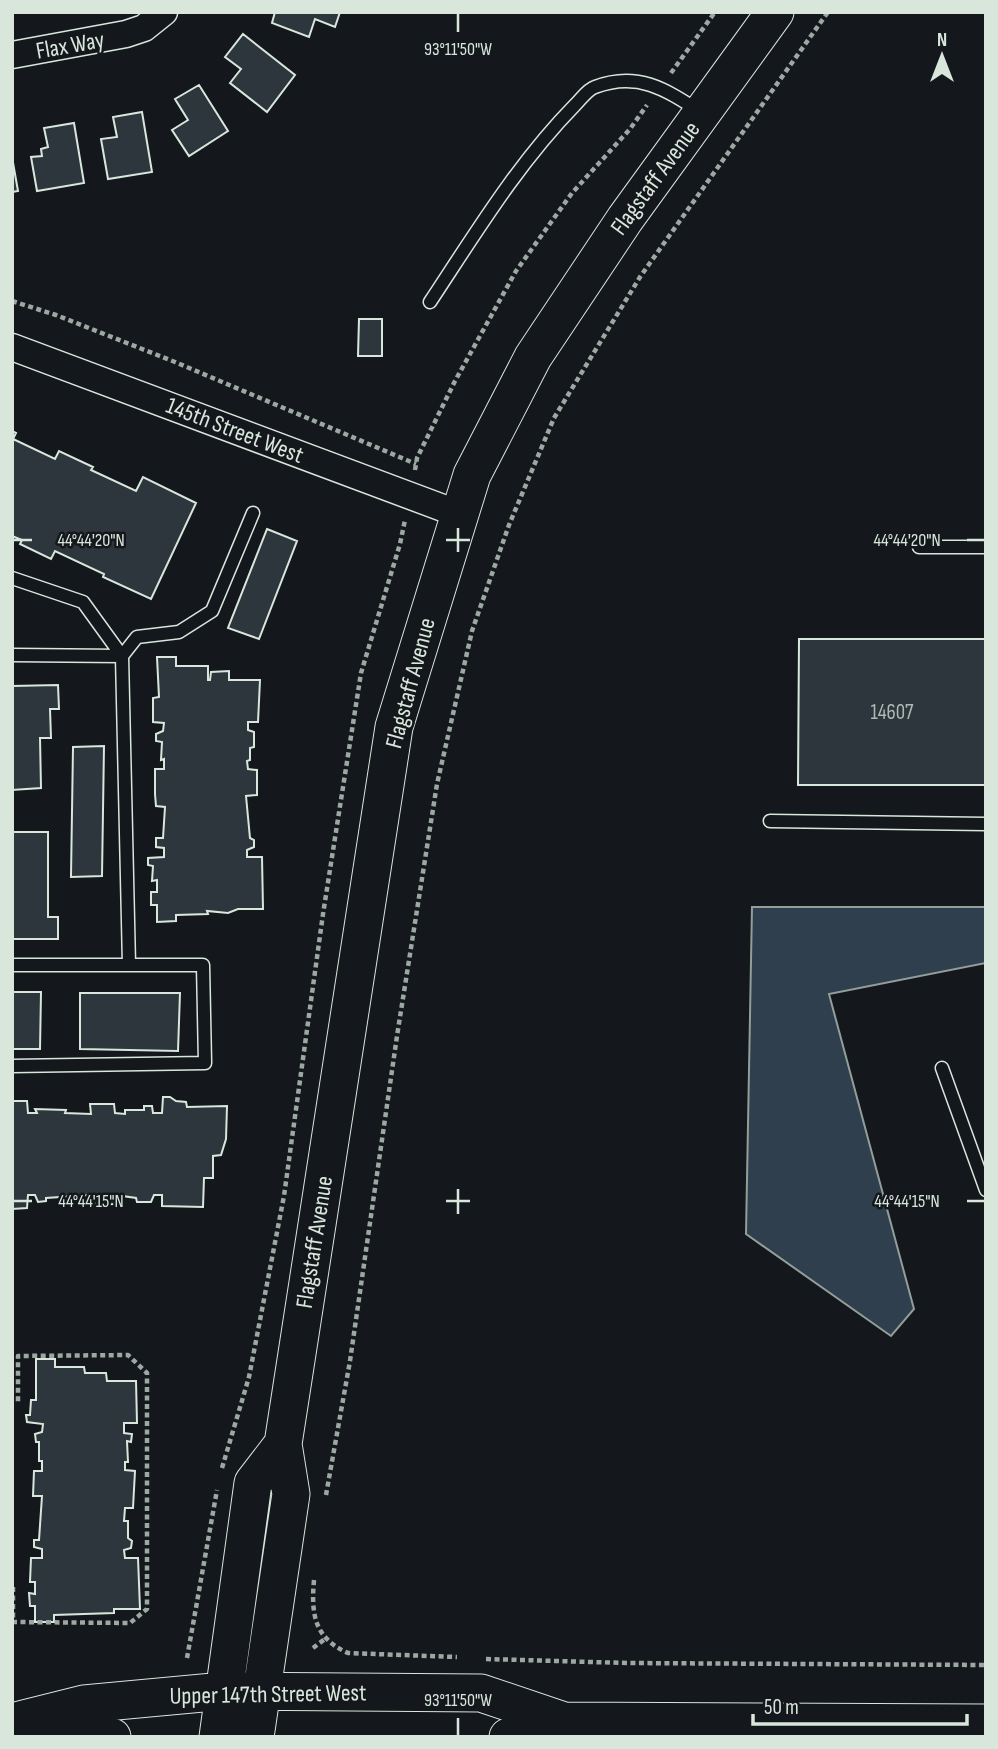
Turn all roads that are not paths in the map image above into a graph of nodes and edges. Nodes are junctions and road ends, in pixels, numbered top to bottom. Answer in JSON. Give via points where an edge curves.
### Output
{"nodes":[{"id":1,"x":164,"y":12,"type":"edge"},
{"id":2,"x":775,"y":12,"type":"edge"},
{"id":3,"x":12,"y":55,"type":"edge"},
{"id":4,"x":702,"y":113,"type":"junction"},
{"id":5,"x":430,"y":302,"type":"dead end"},
{"id":6,"x":12,"y":347,"type":"edge"},
{"id":7,"x":253,"y":513,"type":"dead end"},
{"id":8,"x":458,"y":514,"type":"junction"},
{"id":9,"x":919,"y":547,"type":"dead end"},
{"id":10,"x":986,"y":547,"type":"edge"},
{"id":11,"x":12,"y":578,"type":"edge"},
{"id":12,"x":12,"y":655,"type":"edge"},
{"id":13,"x":122,"y":656,"type":"junction"},
{"id":14,"x":770,"y":821,"type":"dead end"},
{"id":15,"x":986,"y":824,"type":"edge"},
{"id":16,"x":12,"y":965,"type":"edge"},
{"id":17,"x":129,"y":965,"type":"junction"},
{"id":18,"x":12,"y":1066,"type":"edge"},
{"id":19,"x":942,"y":1068,"type":"dead end"},
{"id":20,"x":986,"y":1190,"type":"edge"},
{"id":21,"x":283,"y":1444,"type":"junction"},
{"id":22,"x":224,"y":1691,"type":"junction"},
{"id":23,"x":262,"y":1691,"type":"junction"},
{"id":24,"x":564,"y":1721,"type":"junction"},
{"id":25,"x":986,"y":1724,"type":"edge"},
{"id":26,"x":12,"y":1725,"type":"edge"},
{"id":27,"x":112,"y":1737,"type":"edge"},
{"id":28,"x":218,"y":1737,"type":"edge"},
{"id":29,"x":255,"y":1737,"type":"edge"},
{"id":30,"x":508,"y":1737,"type":"edge"}],
"edges":[{"from":1,"to":3,"type":"street","name":"Flax Way","via":[[144,28],[126,34]]},
{"from":2,"to":4,"type":"street","name":"Flagstaff Avenue"},
{"from":4,"to":5,"type":"lane","via":[[660,86],[629,80],[593,87],[562,118],[495,204]]},
{"from":4,"to":8,"type":"street","name":"Flagstaff Avenue","via":[[533,356],[472,475]]},
{"from":6,"to":8,"type":"street","name":"145th Street West"},
{"from":7,"to":13,"type":"lane","via":[[212,611],[179,632],[137,637]]},
{"from":8,"to":21,"type":"street","name":"Flagstaff Avenue","via":[[394,727]]},
{"from":9,"to":10,"type":"lane"},
{"from":11,"to":13,"type":"lane","via":[[83,602]]},
{"from":12,"to":13,"type":"lane"},
{"from":13,"to":17,"type":"lane"},
{"from":14,"to":15,"type":"lane"},
{"from":16,"to":17,"type":"lane"},
{"from":17,"to":18,"type":"lane","via":[[203,965],[205,1063]]},
{"from":19,"to":20,"type":"lane"},
{"from":21,"to":22,"type":"street","name":"Flagstaff Avenue","via":[[253,1483]]},
{"from":21,"to":23,"type":"street","name":"Flagstaff Avenue","via":[[291,1494]]},
{"from":22,"to":23,"type":"street","name":"Upper 147th Street West"},
{"from":22,"to":26,"type":"street","name":"Upper 147th Street West","via":[[85,1704]]},
{"from":22,"to":28,"type":"street","name":"Flagstaff Avenue"},
{"from":23,"to":24,"type":"street","name":"Upper 147th Street West","via":[[481,1693]]},
{"from":23,"to":29,"type":"street","name":"Flagstaff Avenue"},
{"from":24,"to":25,"type":"street","name":"Upper 147th Street West"},
{"from":24,"to":30,"type":"street","name":"Upper 147th Street West"},
{"from":26,"to":27,"type":"street","name":"Upper 147th Street West"}]}
